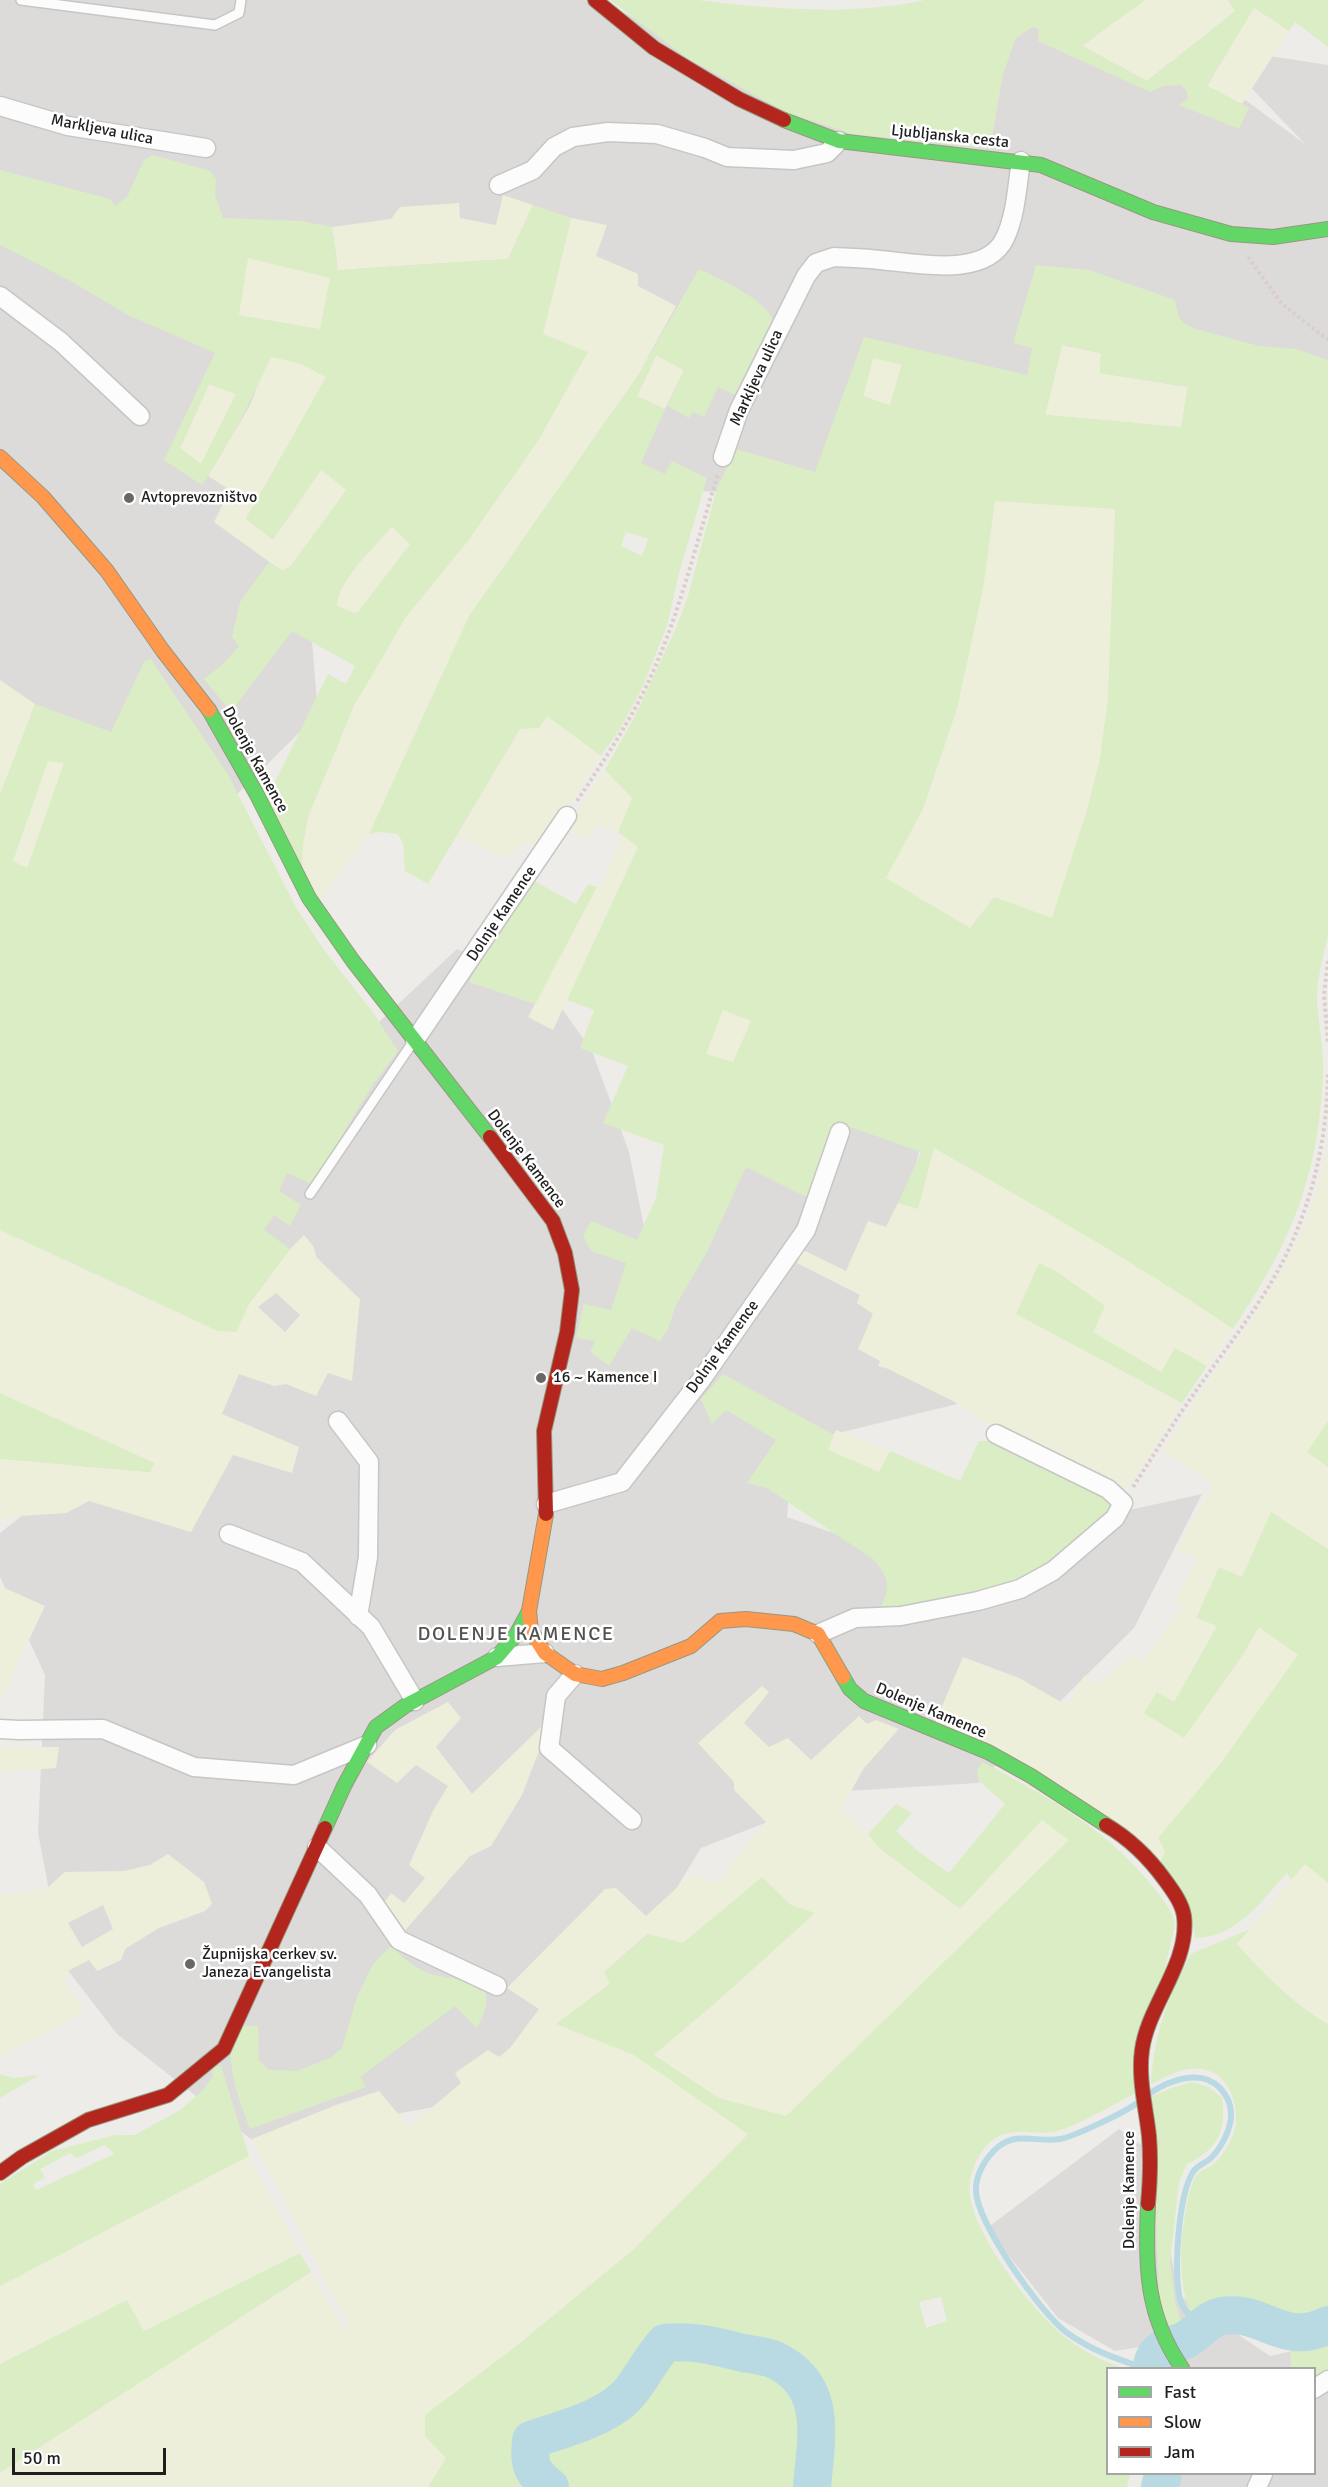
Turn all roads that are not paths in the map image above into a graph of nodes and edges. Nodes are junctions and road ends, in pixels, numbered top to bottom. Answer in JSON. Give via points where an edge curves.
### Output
{"nodes":[{"id":1,"x":21,"y":0,"type":"edge"},
{"id":2,"x":241,"y":0,"type":"edge"},
{"id":3,"x":595,"y":0,"type":"edge"},
{"id":4,"x":0,"y":106,"type":"edge"},
{"id":5,"x":839,"y":141,"type":"junction"},
{"id":6,"x":206,"y":148,"type":"dead end"},
{"id":7,"x":1021,"y":161,"type":"junction"},
{"id":8,"x":499,"y":185,"type":"dead end"},
{"id":9,"x":1328,"y":229,"type":"edge"},
{"id":10,"x":0,"y":296,"type":"edge"},
{"id":11,"x":140,"y":416,"type":"dead end"},
{"id":12,"x":0,"y":457,"type":"edge"},
{"id":13,"x":723,"y":457,"type":"road end"},
{"id":14,"x":567,"y":816,"type":"road end"},
{"id":15,"x":415,"y":1040,"type":"junction"},
{"id":16,"x":840,"y":1132,"type":"dead end"},
{"id":17,"x":310,"y":1194,"type":"dead end"},
{"id":18,"x":338,"y":1421,"type":"dead end"},
{"id":19,"x":996,"y":1434,"type":"dead end"},
{"id":20,"x":546,"y":1504,"type":"junction"},
{"id":21,"x":230,"y":1534,"type":"dead end"},
{"id":22,"x":529,"y":1611,"type":"junction"},
{"id":23,"x":358,"y":1616,"type":"junction"},
{"id":24,"x":818,"y":1634,"type":"junction"},
{"id":25,"x":545,"y":1653,"type":"junction"},
{"id":26,"x":497,"y":1657,"type":"junction"},
{"id":27,"x":575,"y":1674,"type":"junction"},
{"id":28,"x":415,"y":1701,"type":"junction"},
{"id":29,"x":0,"y":1729,"type":"edge"},
{"id":30,"x":367,"y":1745,"type":"junction"},
{"id":31,"x":632,"y":1820,"type":"dead end"},
{"id":32,"x":317,"y":1847,"type":"junction"},
{"id":33,"x":497,"y":1986,"type":"dead end"},
{"id":34,"x":0,"y":2173,"type":"edge"},
{"id":35,"x":1178,"y":2363,"type":"edge"}],
"edges":[{"from":1,"to":2,"type":"lane","via":[[215,25],[239,13]]},
{"from":3,"to":5,"type":"street","name":"Ljubljanska cesta","via":[[654,48],[739,99]]},
{"from":4,"to":6,"type":"street","name":"Markljeva ulica","via":[[68,126]]},
{"from":5,"to":7,"type":"street","name":"Ljubljanska cesta"},
{"from":5,"to":8,"type":"street","via":[[827,153],[794,160],[727,158],[657,134],[608,132],[573,136],[554,147],[533,170]]},
{"from":7,"to":9,"type":"street","name":"Ljubljanska cesta","via":[[1041,165],[1153,212],[1231,234],[1273,237]]},
{"from":7,"to":13,"type":"street","name":"Markljeva ulica","via":[[1011,223],[1004,240],[995,251],[976,262],[945,267],[834,257],[816,263],[739,410]]},
{"from":10,"to":11,"type":"street","via":[[61,342]]},
{"from":12,"to":15,"type":"street","name":"Dolenje Kamence","via":[[43,497],[107,572],[212,714],[309,898]]},
{"from":14,"to":15,"type":"street","name":"Dolnje Kamence"},
{"from":15,"to":17,"type":"lane"},
{"from":15,"to":20,"type":"street","name":"Dolenje Kamence","via":[[535,1195],[553,1221],[566,1253],[572,1290],[567,1332],[544,1431]]},
{"from":16,"to":20,"type":"street","name":"Dolnje Kamence","via":[[806,1230],[622,1482]]},
{"from":18,"to":23,"type":"street","via":[[369,1462],[368,1557]]},
{"from":19,"to":24,"type":"street","via":[[1108,1489],[1123,1503],[1115,1518],[1053,1571],[1020,1589],[902,1616],[855,1618]]},
{"from":20,"to":22,"type":"street","name":"Dolenje Kamence"},
{"from":21,"to":23,"type":"street","via":[[302,1562]]},
{"from":22,"to":25,"type":"street","name":"Dolenje Kamence","via":[[531,1631]]},
{"from":22,"to":26,"type":"street","via":[[516,1635]]},
{"from":23,"to":28,"type":"street","via":[[371,1627]]},
{"from":24,"to":27,"type":"street","name":"Dolenje Kamence","via":[[794,1624],[746,1619],[720,1622],[690,1646],[623,1673],[602,1679]]},
{"from":24,"to":35,"type":"street","name":"Dolenje Kamence","via":[[850,1689],[864,1701],[975,1745],[1038,1781],[1131,1842],[1176,1893],[1184,1916],[1183,1939],[1152,2013],[1142,2050],[1142,2083],[1150,2151],[1148,2291],[1160,2331]]},
{"from":25,"to":26,"type":"street"},
{"from":25,"to":27,"type":"street","name":"Dolenje Kamence"},
{"from":26,"to":28,"type":"street"},
{"from":27,"to":31,"type":"street","via":[[556,1696],[549,1748]]},
{"from":28,"to":30,"type":"street","via":[[376,1727]]},
{"from":29,"to":30,"type":"street","via":[[103,1729],[195,1767],[294,1775]]},
{"from":30,"to":32,"type":"street"},
{"from":32,"to":33,"type":"street","via":[[368,1896],[399,1940]]},
{"from":32,"to":34,"type":"street","via":[[224,2049],[168,2095],[88,2120]]}]}
